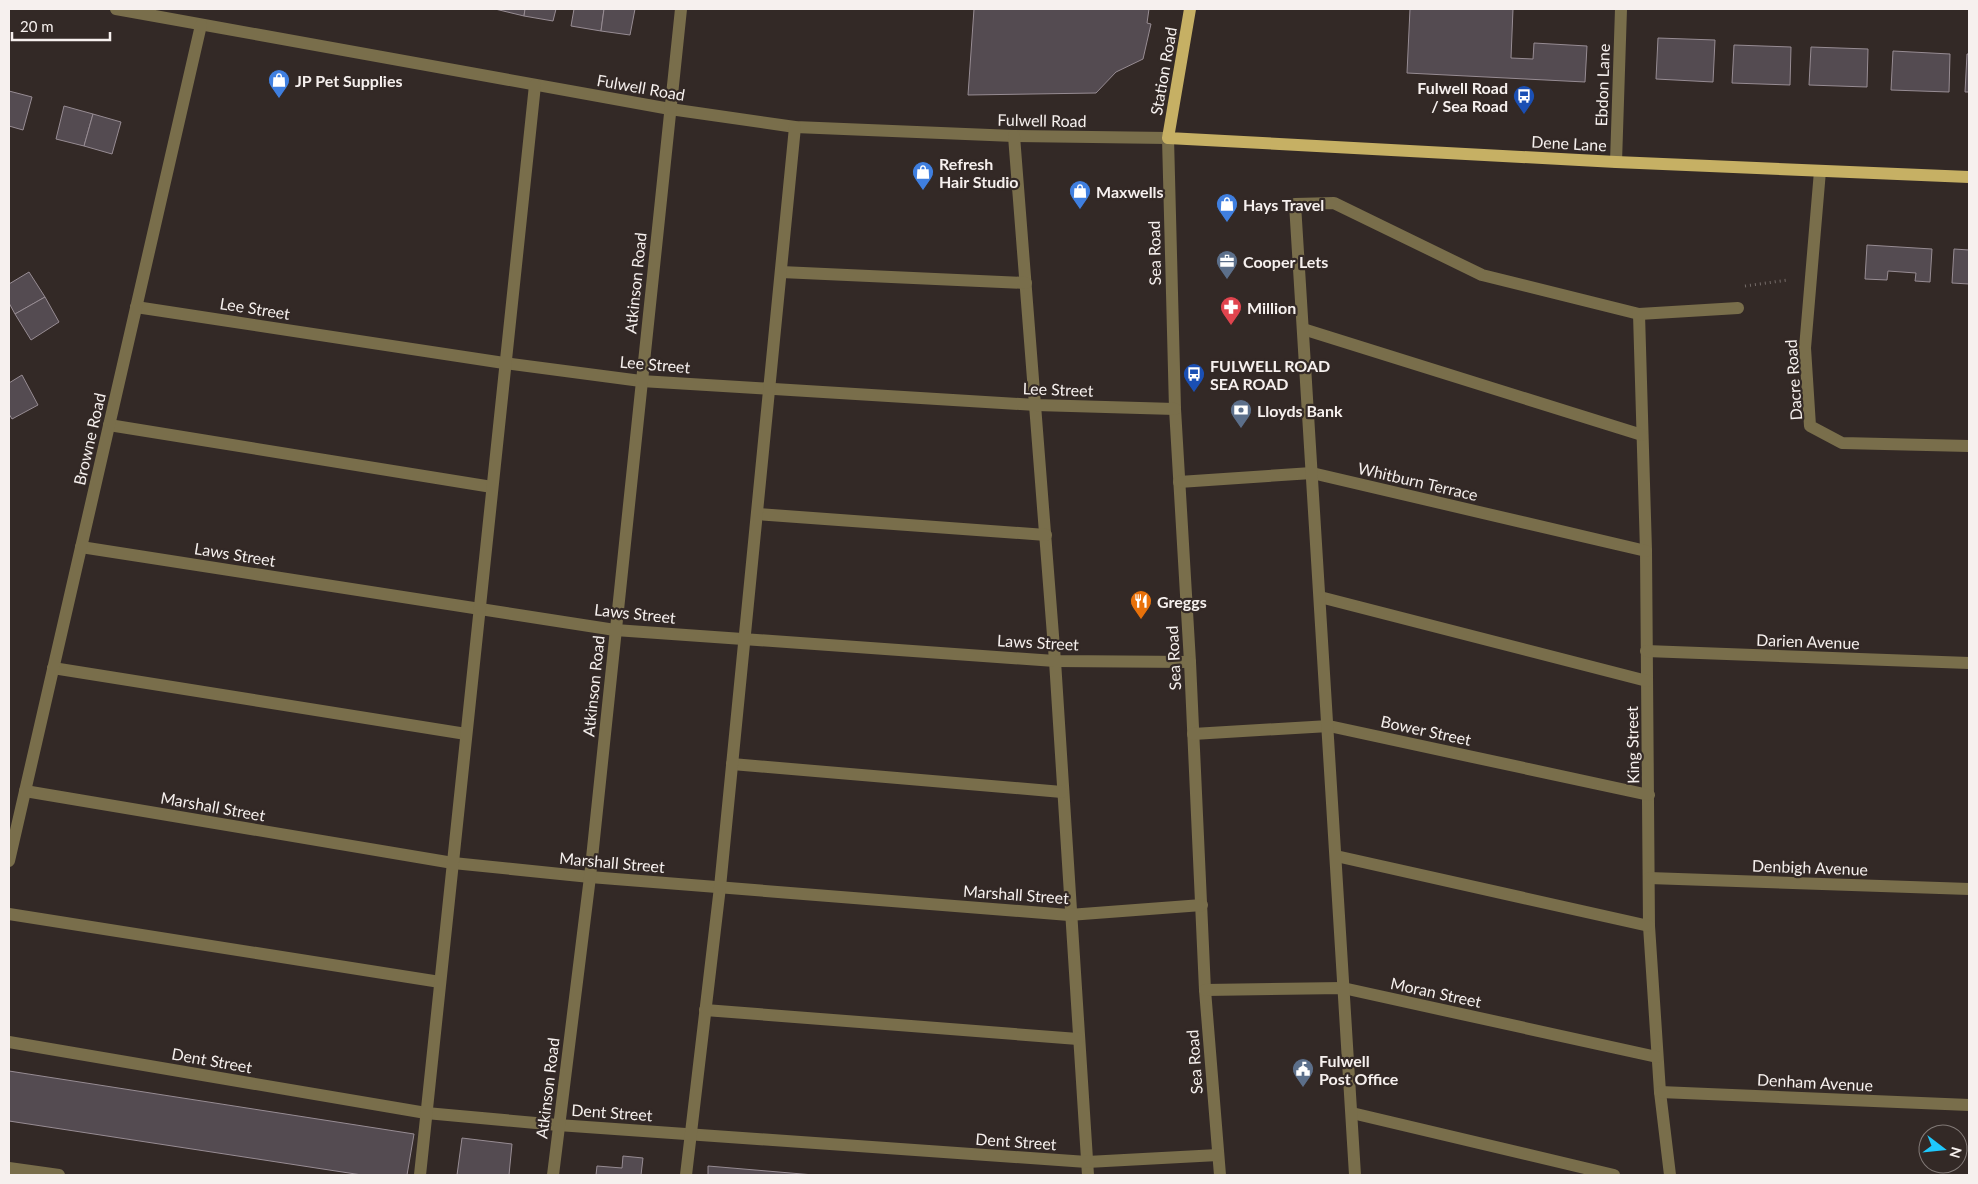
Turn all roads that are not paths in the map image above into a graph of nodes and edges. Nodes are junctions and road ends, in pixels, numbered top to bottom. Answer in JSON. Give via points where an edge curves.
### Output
{"nodes":[{"id":1,"x":116,"y":9,"type":"edge"},
{"id":2,"x":681,"y":9,"type":"edge"},
{"id":3,"x":1190,"y":9,"type":"edge"},
{"id":4,"x":1621,"y":9,"type":"edge"},
{"id":5,"x":201,"y":25,"type":"junction"},
{"id":6,"x":535,"y":85,"type":"junction"},
{"id":7,"x":670,"y":109,"type":"junction"},
{"id":8,"x":795,"y":127,"type":"junction"},
{"id":9,"x":1014,"y":136,"type":"junction"},
{"id":10,"x":1168,"y":138,"type":"junction"},
{"id":11,"x":1616,"y":162,"type":"junction"},
{"id":12,"x":1820,"y":170,"type":"junction"},
{"id":13,"x":1969,"y":177,"type":"edge"},
{"id":14,"x":781,"y":272,"type":"junction"},
{"id":15,"x":1026,"y":283,"type":"junction"},
{"id":16,"x":136,"y":307,"type":"junction"},
{"id":17,"x":1738,"y":308,"type":"road end"},
{"id":18,"x":1639,"y":314,"type":"junction"},
{"id":19,"x":1303,"y":329,"type":"junction"},
{"id":20,"x":504,"y":363,"type":"junction"},
{"id":21,"x":641,"y":381,"type":"junction"},
{"id":22,"x":769,"y":388,"type":"junction"},
{"id":23,"x":1036,"y":405,"type":"junction"},
{"id":24,"x":1174,"y":409,"type":"junction"},
{"id":25,"x":109,"y":425,"type":"junction"},
{"id":26,"x":1642,"y":435,"type":"junction"},
{"id":27,"x":1969,"y":446,"type":"edge"},
{"id":28,"x":1312,"y":473,"type":"junction"},
{"id":29,"x":1179,"y":482,"type":"junction"},
{"id":30,"x":492,"y":487,"type":"junction"},
{"id":31,"x":757,"y":514,"type":"junction"},
{"id":32,"x":1046,"y":535,"type":"junction"},
{"id":33,"x":81,"y":547,"type":"junction"},
{"id":34,"x":1646,"y":551,"type":"junction"},
{"id":35,"x":1320,"y":597,"type":"junction"},
{"id":36,"x":480,"y":607,"type":"junction"},
{"id":37,"x":615,"y":630,"type":"junction"},
{"id":38,"x":744,"y":639,"type":"junction"},
{"id":39,"x":1646,"y":651,"type":"junction"},
{"id":40,"x":1055,"y":661,"type":"junction"},
{"id":41,"x":1190,"y":662,"type":"junction"},
{"id":42,"x":1969,"y":663,"type":"edge"},
{"id":43,"x":53,"y":668,"type":"junction"},
{"id":44,"x":1647,"y":681,"type":"junction"},
{"id":45,"x":1329,"y":726,"type":"junction"},
{"id":46,"x":466,"y":734,"type":"junction"},
{"id":47,"x":1193,"y":734,"type":"junction"},
{"id":48,"x":732,"y":764,"type":"junction"},
{"id":49,"x":25,"y":791,"type":"junction"},
{"id":50,"x":1062,"y":792,"type":"junction"},
{"id":51,"x":1649,"y":795,"type":"junction"},
{"id":52,"x":1336,"y":856,"type":"junction"},
{"id":53,"x":9,"y":861,"type":"edge"},
{"id":54,"x":453,"y":863,"type":"junction"},
{"id":55,"x":590,"y":877,"type":"junction"},
{"id":56,"x":1649,"y":878,"type":"junction"},
{"id":57,"x":720,"y":887,"type":"junction"},
{"id":58,"x":1969,"y":889,"type":"edge"},
{"id":59,"x":1202,"y":905,"type":"junction"},
{"id":60,"x":9,"y":914,"type":"edge"},
{"id":61,"x":1070,"y":914,"type":"junction"},
{"id":62,"x":1649,"y":926,"type":"junction"},
{"id":63,"x":440,"y":982,"type":"junction"},
{"id":64,"x":1343,"y":988,"type":"junction"},
{"id":65,"x":1205,"y":990,"type":"junction"},
{"id":66,"x":705,"y":1010,"type":"junction"},
{"id":67,"x":1078,"y":1039,"type":"junction"},
{"id":68,"x":9,"y":1042,"type":"edge"},
{"id":69,"x":1657,"y":1056,"type":"junction"},
{"id":70,"x":1660,"y":1092,"type":"junction"},
{"id":71,"x":1969,"y":1105,"type":"edge"},
{"id":72,"x":426,"y":1113,"type":"junction"},
{"id":73,"x":1352,"y":1113,"type":"junction"},
{"id":74,"x":558,"y":1125,"type":"junction"},
{"id":75,"x":690,"y":1134,"type":"junction"},
{"id":76,"x":1218,"y":1155,"type":"junction"},
{"id":77,"x":9,"y":1168,"type":"edge"},
{"id":78,"x":1087,"y":1169,"type":"edge"},
{"id":79,"x":58,"y":1175,"type":"edge"},
{"id":80,"x":420,"y":1175,"type":"edge"},
{"id":81,"x":553,"y":1175,"type":"edge"},
{"id":82,"x":686,"y":1175,"type":"edge"},
{"id":83,"x":1220,"y":1175,"type":"edge"},
{"id":84,"x":1355,"y":1175,"type":"edge"},
{"id":85,"x":1614,"y":1175,"type":"edge"},
{"id":86,"x":1670,"y":1175,"type":"edge"}],
"edges":[{"from":1,"to":5,"type":"street","name":"Fulwell Road"},
{"from":2,"to":7,"type":"street","name":"Atkinson Road"},
{"from":3,"to":10,"type":"main road","name":"Station Road"},
{"from":4,"to":11,"type":"street","name":"Ebdon Lane"},
{"from":5,"to":6,"type":"street","name":"Fulwell Road"},
{"from":5,"to":16,"type":"street","name":"Browne Road"},
{"from":6,"to":7,"type":"street","name":"Fulwell Road"},
{"from":6,"to":20,"type":"street"},
{"from":7,"to":8,"type":"street","name":"Fulwell Road"},
{"from":7,"to":21,"type":"street","name":"Atkinson Road"},
{"from":8,"to":9,"type":"street","name":"Fulwell Road"},
{"from":8,"to":14,"type":"street"},
{"from":9,"to":10,"type":"street","name":"Fulwell Road"},
{"from":9,"to":15,"type":"street"},
{"from":10,"to":11,"type":"main road","name":"Dene Lane"},
{"from":10,"to":24,"type":"street","name":"Sea Road"},
{"from":11,"to":12,"type":"main road","name":"Dene Lane"},
{"from":12,"to":13,"type":"main road","name":"Dene Lane"},
{"from":12,"to":27,"type":"street","name":"Dacre Road","via":[[1805,348],[1810,426],[1842,443]]},
{"from":14,"to":15,"type":"street"},
{"from":14,"to":22,"type":"street"},
{"from":15,"to":23,"type":"street"},
{"from":16,"to":20,"type":"street","name":"Lee Street"},
{"from":16,"to":25,"type":"street","name":"Browne Road"},
{"from":17,"to":18,"type":"street"},
{"from":18,"to":19,"type":"street","via":[[1482,275],[1334,203],[1295,204]]},
{"from":18,"to":26,"type":"street","name":"King Street"},
{"from":19,"to":26,"type":"street"},
{"from":19,"to":28,"type":"street"},
{"from":20,"to":21,"type":"street","name":"Lee Street"},
{"from":20,"to":30,"type":"street"},
{"from":21,"to":22,"type":"street","name":"Lee Street"},
{"from":21,"to":37,"type":"street","name":"Atkinson Road"},
{"from":22,"to":23,"type":"street","name":"Lee Street"},
{"from":22,"to":31,"type":"street"},
{"from":23,"to":24,"type":"street","name":"Lee Street"},
{"from":23,"to":32,"type":"street"},
{"from":24,"to":29,"type":"street","name":"Sea Road"},
{"from":25,"to":30,"type":"street"},
{"from":25,"to":33,"type":"street","name":"Browne Road"},
{"from":26,"to":34,"type":"street","name":"King Street"},
{"from":28,"to":29,"type":"street","name":"Whitburn Terrace"},
{"from":28,"to":34,"type":"street","name":"Whitburn Terrace"},
{"from":28,"to":35,"type":"street"},
{"from":29,"to":41,"type":"street","name":"Sea Road"},
{"from":30,"to":36,"type":"street"},
{"from":31,"to":32,"type":"street"},
{"from":31,"to":38,"type":"street"},
{"from":32,"to":40,"type":"street"},
{"from":33,"to":36,"type":"street","name":"Laws Street"},
{"from":33,"to":43,"type":"street","name":"Browne Road"},
{"from":34,"to":39,"type":"street","name":"King Street"},
{"from":35,"to":44,"type":"street"},
{"from":35,"to":45,"type":"street"},
{"from":36,"to":37,"type":"street","name":"Laws Street"},
{"from":36,"to":46,"type":"street"},
{"from":37,"to":38,"type":"street","name":"Laws Street"},
{"from":37,"to":55,"type":"street","name":"Atkinson Road"},
{"from":38,"to":40,"type":"street","name":"Laws Street"},
{"from":38,"to":48,"type":"street"},
{"from":39,"to":42,"type":"street","name":"Darien Avenue"},
{"from":39,"to":44,"type":"street","name":"King Street"},
{"from":40,"to":41,"type":"street","name":"Laws Street"},
{"from":40,"to":50,"type":"street"},
{"from":41,"to":47,"type":"street","name":"Sea Road"},
{"from":43,"to":46,"type":"street"},
{"from":43,"to":49,"type":"street","name":"Browne Road"},
{"from":44,"to":51,"type":"street","name":"King Street"},
{"from":45,"to":47,"type":"street","name":"Bower Street"},
{"from":45,"to":51,"type":"street","name":"Bower Street"},
{"from":45,"to":52,"type":"street"},
{"from":46,"to":54,"type":"street"},
{"from":47,"to":59,"type":"street","name":"Sea Road"},
{"from":48,"to":50,"type":"street"},
{"from":48,"to":57,"type":"street"},
{"from":49,"to":53,"type":"street","name":"Browne Road"},
{"from":49,"to":54,"type":"street","name":"Marshall Street"},
{"from":50,"to":61,"type":"street"},
{"from":51,"to":56,"type":"street","name":"King Street"},
{"from":52,"to":62,"type":"street"},
{"from":52,"to":64,"type":"street"},
{"from":54,"to":55,"type":"street","name":"Marshall Street"},
{"from":54,"to":63,"type":"street"},
{"from":55,"to":57,"type":"street","name":"Marshall Street"},
{"from":55,"to":74,"type":"street","name":"Atkinson Road"},
{"from":56,"to":58,"type":"street","name":"Denbigh Avenue"},
{"from":56,"to":62,"type":"street","name":"King Street"},
{"from":57,"to":61,"type":"street","name":"Marshall Street"},
{"from":57,"to":66,"type":"street"},
{"from":59,"to":61,"type":"street","name":"Marshall Street"},
{"from":59,"to":65,"type":"street","name":"Sea Road"},
{"from":60,"to":63,"type":"street"},
{"from":61,"to":67,"type":"street"},
{"from":62,"to":69,"type":"street","name":"King Street"},
{"from":63,"to":72,"type":"street"},
{"from":64,"to":65,"type":"street","name":"Moran Street"},
{"from":64,"to":69,"type":"street","name":"Moran Street"},
{"from":64,"to":73,"type":"street"},
{"from":65,"to":76,"type":"street","name":"Sea Road"},
{"from":66,"to":67,"type":"street"},
{"from":66,"to":75,"type":"street"},
{"from":67,"to":78,"type":"street"},
{"from":68,"to":72,"type":"street","name":"Dent Street"},
{"from":69,"to":70,"type":"street","name":"King Street"},
{"from":70,"to":71,"type":"street","name":"Denham Avenue"},
{"from":70,"to":86,"type":"street","name":"King Street"},
{"from":72,"to":74,"type":"street","name":"Dent Street"},
{"from":72,"to":80,"type":"street"},
{"from":73,"to":84,"type":"street"},
{"from":73,"to":85,"type":"street"},
{"from":74,"to":75,"type":"street","name":"Dent Street"},
{"from":74,"to":81,"type":"street","name":"Atkinson Road"},
{"from":75,"to":78,"type":"street","name":"Dent Street"},
{"from":75,"to":82,"type":"street"},
{"from":76,"to":78,"type":"street","name":"Dent Street"},
{"from":76,"to":83,"type":"street","name":"Sea Road"},
{"from":77,"to":79,"type":"street"}]}
